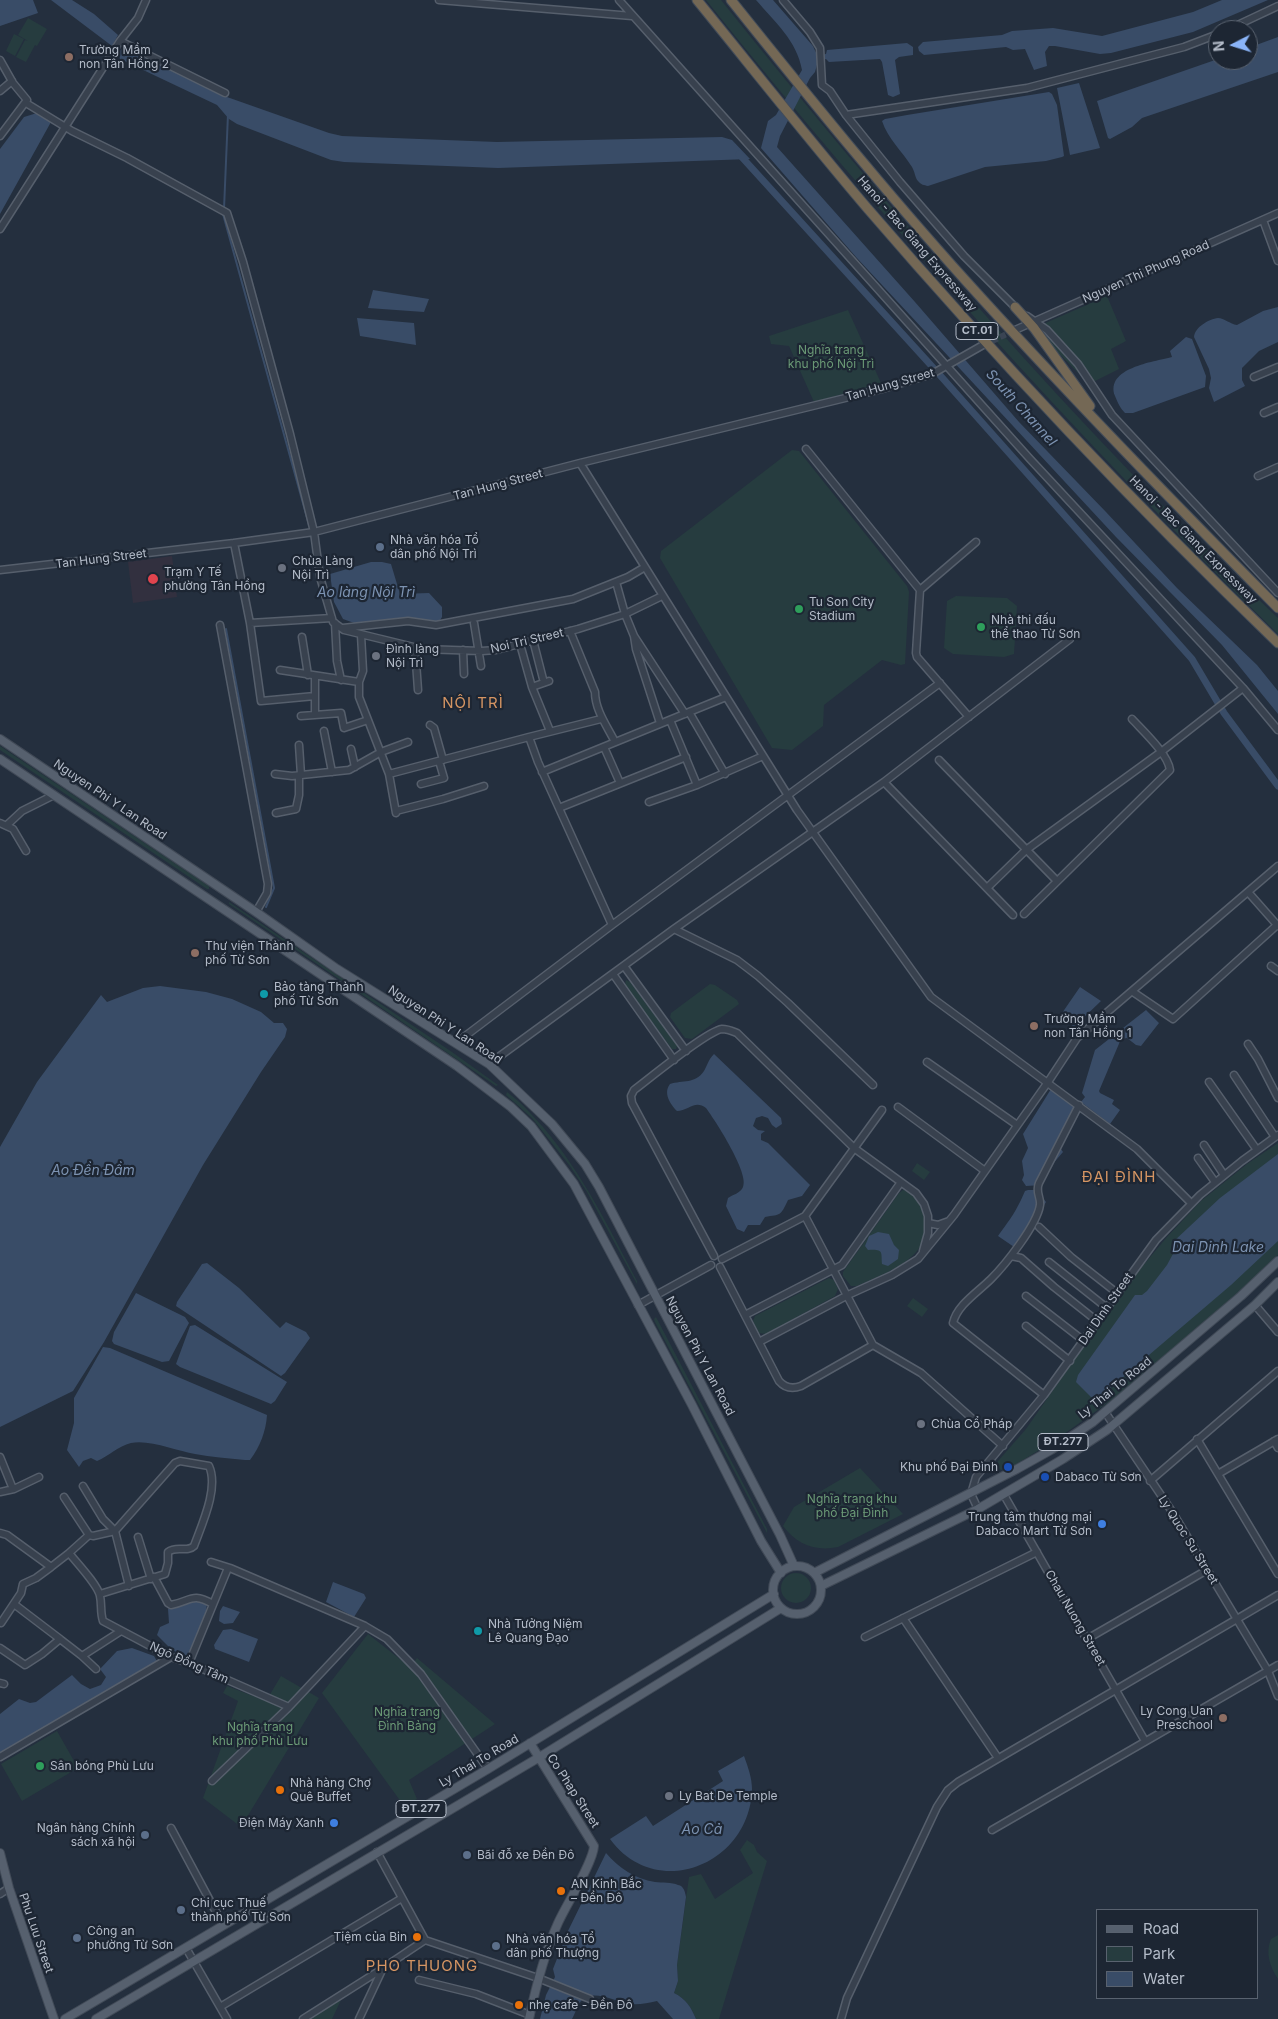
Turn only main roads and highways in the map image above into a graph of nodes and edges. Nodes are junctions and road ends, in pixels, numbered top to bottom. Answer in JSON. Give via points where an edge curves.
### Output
{"nodes":[{"id":1,"x":697,"y":0,"type":"edge"},
{"id":2,"x":731,"y":0,"type":"edge"},
{"id":3,"x":1015,"y":307,"type":"road end"},
{"id":4,"x":1169,"y":496,"type":"junction"},
{"id":5,"x":1278,"y":608,"type":"edge"},
{"id":6,"x":1278,"y":643,"type":"edge"},
{"id":7,"x":0,"y":739,"type":"edge"},
{"id":8,"x":0,"y":759,"type":"edge"},
{"id":9,"x":222,"y":889,"type":"junction"},
{"id":10,"x":212,"y":903,"type":"junction"},
{"id":11,"x":1278,"y":1261,"type":"edge"},
{"id":12,"x":1278,"y":1282,"type":"edge"},
{"id":13,"x":794,"y":1566,"type":"junction"},
{"id":14,"x":781,"y":1573,"type":"junction"},
{"id":15,"x":814,"y":1573,"type":"junction"},
{"id":16,"x":821,"y":1586,"type":"junction"},
{"id":17,"x":774,"y":1594,"type":"junction"},
{"id":18,"x":781,"y":1608,"type":"junction"},
{"id":19,"x":530,"y":1743,"type":"junction"},
{"id":20,"x":538,"y":1758,"type":"junction"},
{"id":21,"x":370,"y":1839,"type":"junction"},
{"id":22,"x":377,"y":1852,"type":"junction"},
{"id":23,"x":0,"y":1853,"type":"edge"},
{"id":24,"x":530,"y":2017,"type":"edge"},
{"id":25,"x":54,"y":2019,"type":"edge"},
{"id":26,"x":64,"y":2019,"type":"edge"},
{"id":27,"x":96,"y":2019,"type":"edge"}],
"edges":[{"from":1,"to":6,"type":"highway","name":"Hanoi - Bac Giang Expressway","number":"CT.01","via":[[946,298],[1086,449]]},
{"from":2,"to":4,"type":"highway","name":"Hanoi - Bac Giang Expressway","number":"CT.01","via":[[966,281]]},
{"from":3,"to":4,"type":"highway","via":[[1032,322],[1085,401]]},
{"from":4,"to":5,"type":"highway","name":"Hanoi - Bac Giang Expressway","number":"CT.01"},
{"from":7,"to":9,"type":"main road","name":"Nguyen Phi Y Lan Road"},
{"from":8,"to":10,"type":"main road"},
{"from":9,"to":10,"type":"main road"},
{"from":9,"to":13,"type":"main road","name":"Nguyen Phi Y Lan Road","via":[[337,969],[489,1064],[552,1124],[585,1164],[619,1223]]},
{"from":10,"to":14,"type":"main road","via":[[457,1066],[522,1118],[556,1157],[581,1195],[761,1542]]},
{"from":11,"to":15,"type":"main road","name":"Ly Thai To Road","number":"ĐT.277","via":[[1105,1412],[1050,1450],[971,1494]]},
{"from":12,"to":16,"type":"main road","name":"Ly Thai To Road","number":"ĐT.277","via":[[1113,1424],[1063,1460],[978,1509]]},
{"from":13,"to":14,"type":"main road"},
{"from":13,"to":15,"type":"main road"},
{"from":14,"to":17,"type":"main road","via":[[774,1584]]},
{"from":15,"to":16,"type":"main road"},
{"from":16,"to":18,"type":"main road","via":[[819,1600],[809,1611],[795,1614]]},
{"from":17,"to":18,"type":"main road"},
{"from":17,"to":19,"type":"main road","name":"Ly Thai To Road","number":"ĐT.277"},
{"from":18,"to":20,"type":"main road","number":"ĐT.277"},
{"from":19,"to":20,"type":"main road","name":"Co Phap Street"},
{"from":19,"to":21,"type":"main road","name":"Ly Thai To Road","number":"ĐT.277"},
{"from":20,"to":22,"type":"main road","number":"ĐT.277"},
{"from":20,"to":24,"type":"main road","name":"Co Phap Street","via":[[594,1846],[557,1925],[538,1978]]},
{"from":21,"to":22,"type":"main road"},
{"from":21,"to":26,"type":"main road","name":"Ly Thai To Road","number":"ĐT.277"},
{"from":22,"to":27,"type":"main road","number":"ĐT.277"},
{"from":23,"to":25,"type":"main road","name":"Phu Luu Street"}]}
